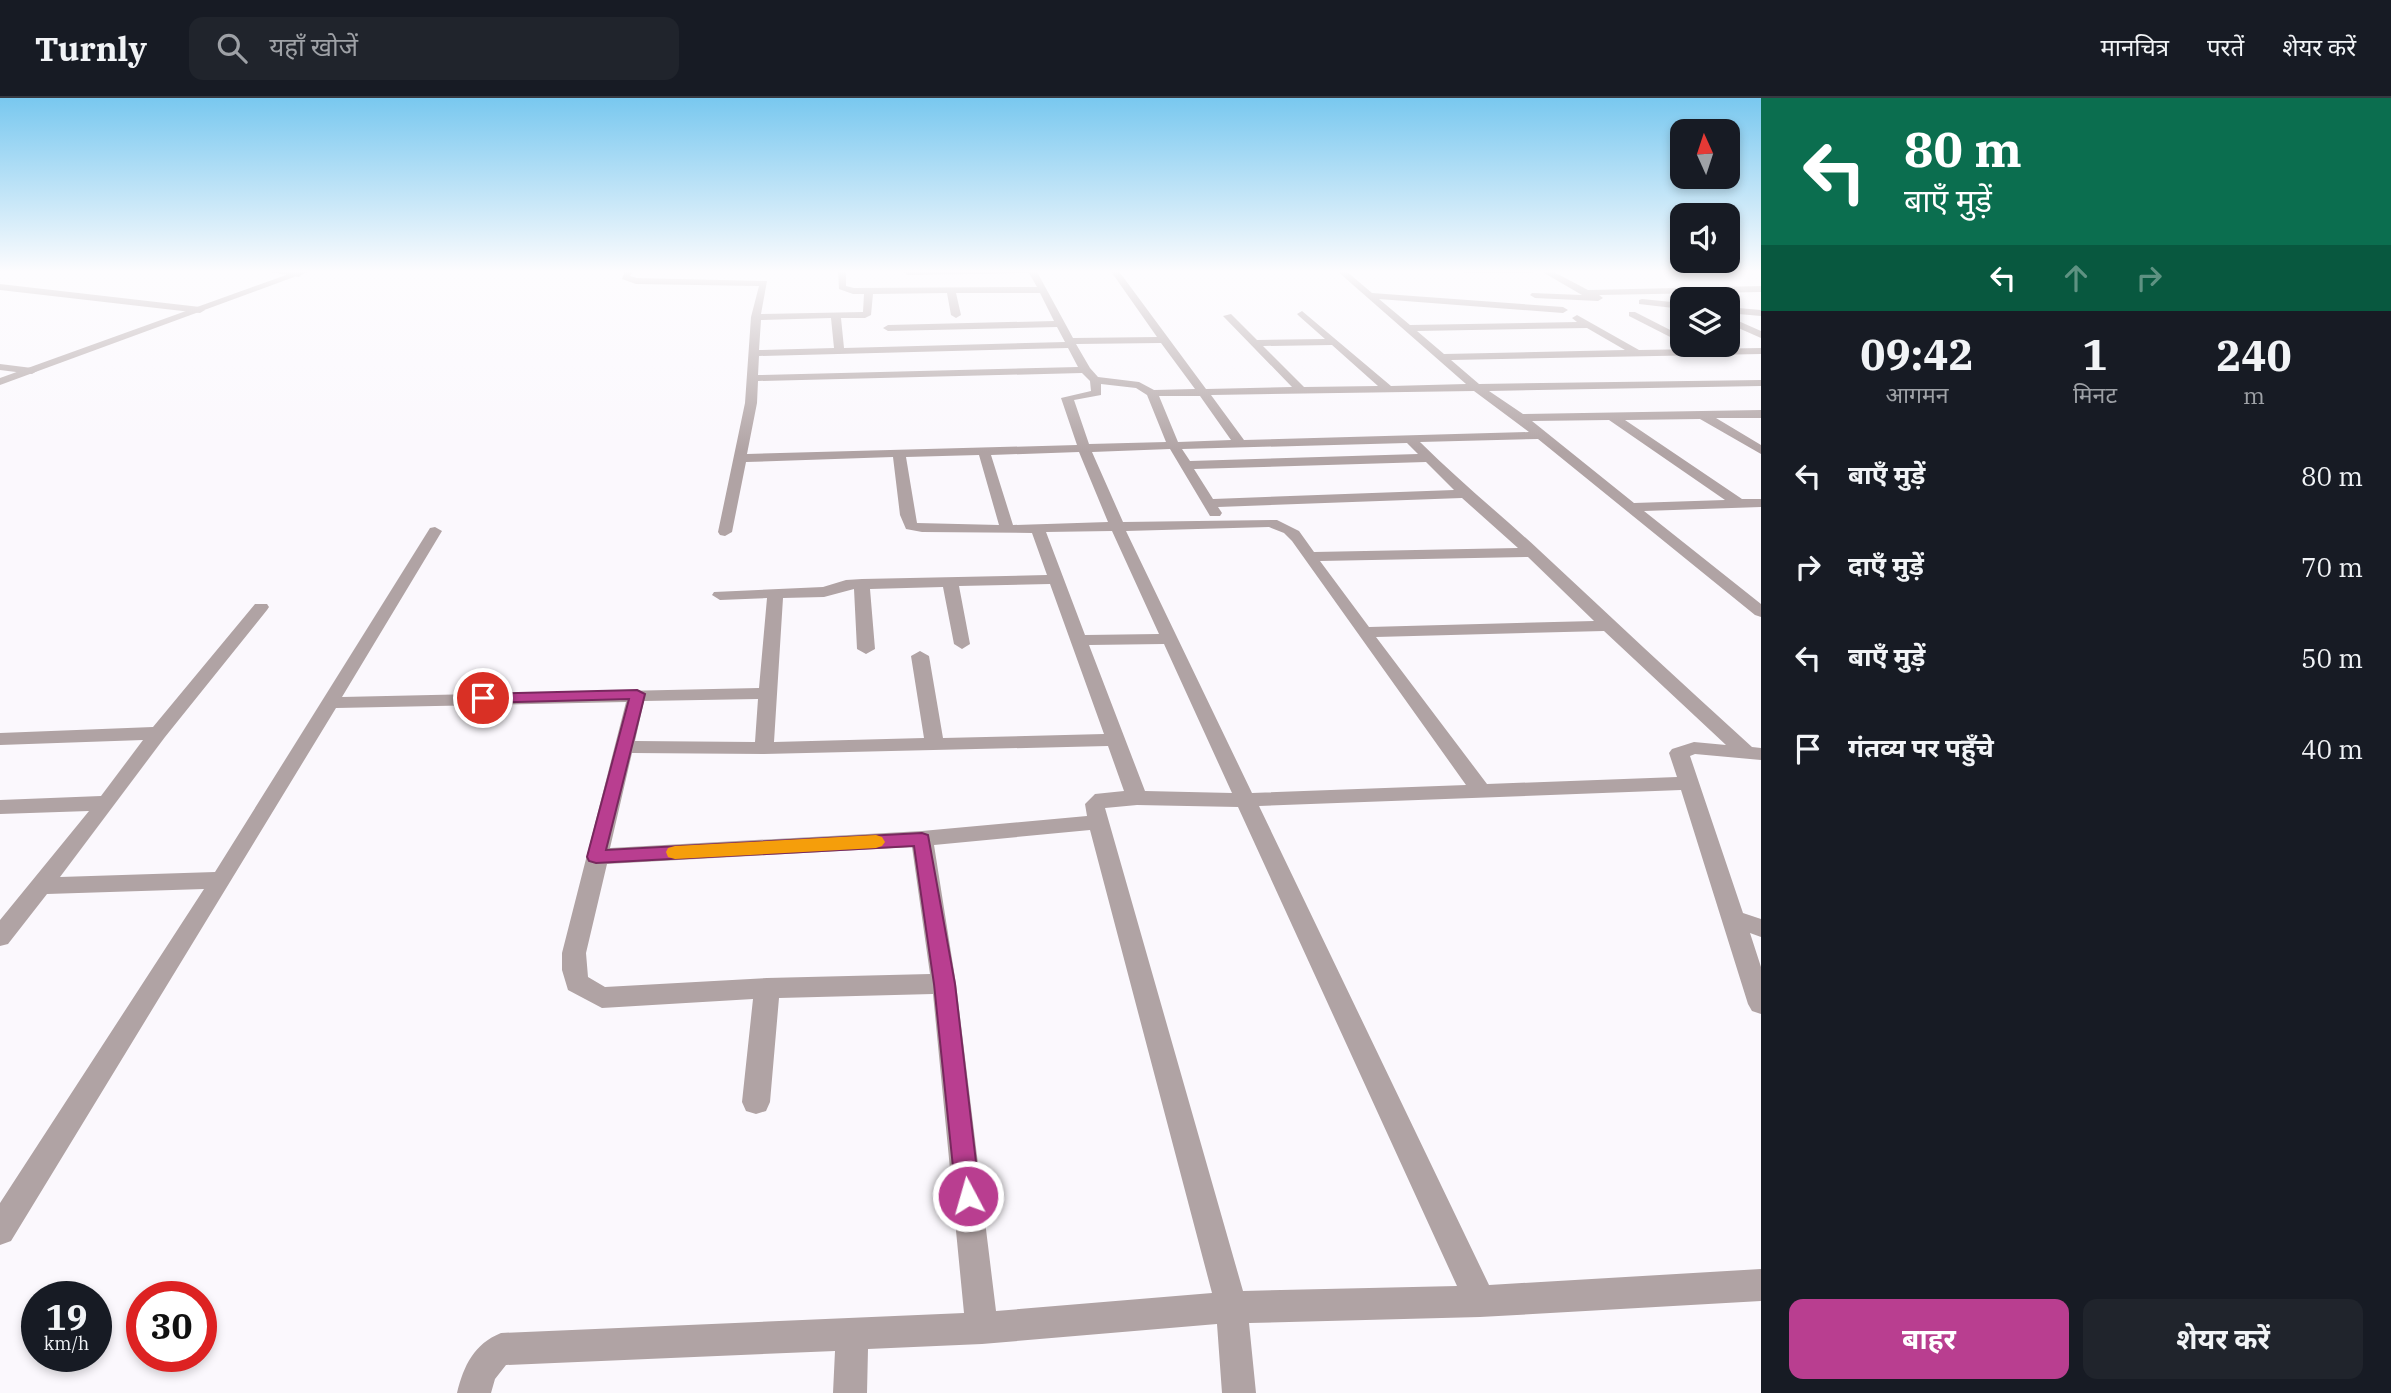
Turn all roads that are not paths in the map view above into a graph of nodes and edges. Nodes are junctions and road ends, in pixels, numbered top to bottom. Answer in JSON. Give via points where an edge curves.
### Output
{"nodes":[{"id":1,"x":144,"y":330,"type":"edge"},
{"id":2,"x":755,"y":330,"type":"edge"},
{"id":3,"x":837,"y":330,"type":"edge"},
{"id":4,"x":1065,"y":330,"type":"edge"},
{"id":5,"x":1155,"y":330,"type":"edge"},
{"id":6,"x":1242,"y":330,"type":"edge"},
{"id":7,"x":1321,"y":330,"type":"edge"},
{"id":8,"x":1409,"y":330,"type":"edge"},
{"id":9,"x":1597,"y":330,"type":"edge"},
{"id":10,"x":1162,"y":341,"type":"junction"},
{"id":11,"x":1334,"y":342,"type":"junction"},
{"id":12,"x":1070,"y":343,"type":"junction"},
{"id":13,"x":1255,"y":343,"type":"junction"},
{"id":14,"x":839,"y":350,"type":"junction"},
{"id":15,"x":1761,"y":351,"type":"edge"},
{"id":16,"x":1740,"y":352,"type":"edge"},
{"id":17,"x":753,"y":353,"type":"junction"},
{"id":18,"x":1670,"y":354,"type":"edge"},
{"id":19,"x":1639,"y":355,"type":"junction"},
{"id":20,"x":1440,"y":357,"type":"junction"},
{"id":21,"x":1716,"y":357,"type":"edge"},
{"id":22,"x":0,"y":367,"type":"edge"},
{"id":23,"x":1085,"y":370,"type":"junction"},
{"id":24,"x":32,"y":371,"type":"junction"},
{"id":25,"x":752,"y":378,"type":"junction"},
{"id":26,"x":1094,"y":380,"type":"junction"},
{"id":27,"x":0,"y":382,"type":"edge"},
{"id":28,"x":1761,"y":382,"type":"edge"},
{"id":29,"x":1477,"y":388,"type":"junction"},
{"id":30,"x":1388,"y":389,"type":"junction"},
{"id":31,"x":1302,"y":391,"type":"junction"},
{"id":32,"x":1204,"y":392,"type":"junction"},
{"id":33,"x":1152,"y":393,"type":"junction"},
{"id":34,"x":1761,"y":414,"type":"edge"},
{"id":35,"x":1701,"y":415,"type":"junction"},
{"id":36,"x":1611,"y":416,"type":"junction"},
{"id":37,"x":1520,"y":418,"type":"junction"},
{"id":38,"x":1541,"y":435,"type":"junction"},
{"id":39,"x":1410,"y":439,"type":"junction"},
{"id":40,"x":1241,"y":444,"type":"junction"},
{"id":41,"x":1174,"y":446,"type":"junction"},
{"id":42,"x":1084,"y":448,"type":"junction"},
{"id":43,"x":1761,"y":450,"type":"edge"},
{"id":44,"x":984,"y":451,"type":"junction"},
{"id":45,"x":899,"y":454,"type":"junction"},
{"id":46,"x":740,"y":458,"type":"junction"},
{"id":47,"x":1430,"y":458,"type":"junction"},
{"id":48,"x":1184,"y":465,"type":"junction"},
{"id":49,"x":1465,"y":494,"type":"junction"},
{"id":50,"x":1210,"y":503,"type":"junction"},
{"id":51,"x":1761,"y":503,"type":"edge"},
{"id":52,"x":1740,"y":504,"type":"junction"},
{"id":53,"x":1629,"y":507,"type":"junction"},
{"id":54,"x":1223,"y":526,"type":"junction"},
{"id":55,"x":1037,"y":528,"type":"junction"},
{"id":56,"x":1118,"y":528,"type":"junction"},
{"id":57,"x":1007,"y":529,"type":"junction"},
{"id":58,"x":435,"y":530,"type":"dead end"},
{"id":59,"x":725,"y":532,"type":"dead end"},
{"id":60,"x":1532,"y":552,"type":"junction"},
{"id":61,"x":1310,"y":557,"type":"junction"},
{"id":62,"x":1054,"y":579,"type":"junction"},
{"id":63,"x":950,"y":581,"type":"junction"},
{"id":64,"x":862,"y":584,"type":"junction"},
{"id":65,"x":720,"y":595,"type":"dead end"},
{"id":66,"x":775,"y":596,"type":"junction"},
{"id":67,"x":261,"y":607,"type":"dead end"},
{"id":68,"x":1761,"y":612,"type":"edge"},
{"id":69,"x":1608,"y":626,"type":"junction"},
{"id":70,"x":1365,"y":632,"type":"junction"},
{"id":71,"x":1171,"y":639,"type":"junction"},
{"id":72,"x":1079,"y":640,"type":"junction"},
{"id":73,"x":962,"y":643,"type":"dead end"},
{"id":74,"x":866,"y":649,"type":"dead end"},
{"id":75,"x":920,"y":656,"type":"dead end"},
{"id":76,"x":766,"y":693,"type":"junction"},
{"id":77,"x":637,"y":694,"type":"junction"},
{"id":78,"x":329,"y":703,"type":"junction"},
{"id":79,"x":158,"y":733,"type":"junction"},
{"id":80,"x":0,"y":739,"type":"edge"},
{"id":81,"x":1117,"y":740,"type":"junction"},
{"id":82,"x":935,"y":744,"type":"junction"},
{"id":83,"x":624,"y":747,"type":"junction"},
{"id":84,"x":764,"y":748,"type":"junction"},
{"id":85,"x":1754,"y":753,"type":"edge"},
{"id":86,"x":1691,"y":783,"type":"junction"},
{"id":87,"x":1482,"y":792,"type":"junction"},
{"id":88,"x":1137,"y":798,"type":"junction"},
{"id":89,"x":1245,"y":800,"type":"junction"},
{"id":90,"x":107,"y":803,"type":"junction"},
{"id":91,"x":0,"y":807,"type":"edge"},
{"id":92,"x":1098,"y":822,"type":"junction"},
{"id":93,"x":922,"y":839,"type":"junction"},
{"id":94,"x":596,"y":857,"type":"junction"},
{"id":95,"x":221,"y":880,"type":"junction"},
{"id":96,"x":38,"y":886,"type":"junction"},
{"id":97,"x":1734,"y":919,"type":"junction"},
{"id":98,"x":1761,"y":928,"type":"edge"},
{"id":99,"x":0,"y":937,"type":"edge"},
{"id":100,"x":944,"y":984,"type":"junction"},
{"id":101,"x":767,"y":988,"type":"junction"},
{"id":102,"x":1761,"y":1004,"type":"edge"},
{"id":103,"x":756,"y":1102,"type":"dead end"},
{"id":104,"x":0,"y":1230,"type":"edge"},
{"id":105,"x":1761,"y":1286,"type":"edge"},
{"id":106,"x":1480,"y":1301,"type":"junction"},
{"id":107,"x":1233,"y":1307,"type":"junction"},
{"id":108,"x":982,"y":1328,"type":"junction"},
{"id":109,"x":852,"y":1336,"type":"junction"},
{"id":110,"x":474,"y":1393,"type":"edge"},
{"id":111,"x":850,"y":1393,"type":"edge"},
{"id":112,"x":1239,"y":1393,"type":"edge"}],
"edges":[{"from":1,"to":24,"type":"street"},
{"from":2,"to":17,"type":"street"},
{"from":3,"to":14,"type":"street"},
{"from":4,"to":12,"type":"street"},
{"from":5,"to":10,"type":"street"},
{"from":6,"to":13,"type":"street"},
{"from":7,"to":11,"type":"street"},
{"from":8,"to":20,"type":"street"},
{"from":9,"to":19,"type":"street"},
{"from":10,"to":12,"type":"street"},
{"from":10,"to":32,"type":"street"},
{"from":11,"to":13,"type":"street"},
{"from":11,"to":30,"type":"street"},
{"from":12,"to":14,"type":"street"},
{"from":12,"to":23,"type":"street"},
{"from":13,"to":31,"type":"street"},
{"from":14,"to":17,"type":"street"},
{"from":15,"to":16,"type":"street"},
{"from":17,"to":25,"type":"street"},
{"from":18,"to":19,"type":"street"},
{"from":19,"to":20,"type":"street"},
{"from":20,"to":29,"type":"street"},
{"from":21,"to":28,"type":"street"},
{"from":22,"to":24,"type":"street"},
{"from":23,"to":25,"type":"street"},
{"from":23,"to":26,"type":"street"},
{"from":24,"to":27,"type":"street"},
{"from":25,"to":46,"type":"street"},
{"from":26,"to":33,"type":"street","via":[[1139,385]]},
{"from":26,"to":42,"type":"street","via":[[1097,393],[1067,398]]},
{"from":28,"to":29,"type":"street"},
{"from":29,"to":30,"type":"street"},
{"from":29,"to":37,"type":"street"},
{"from":30,"to":31,"type":"street"},
{"from":31,"to":32,"type":"street"},
{"from":32,"to":33,"type":"street"},
{"from":32,"to":40,"type":"street"},
{"from":33,"to":41,"type":"street"},
{"from":34,"to":35,"type":"street"},
{"from":35,"to":36,"type":"street"},
{"from":35,"to":43,"type":"street"},
{"from":36,"to":37,"type":"street"},
{"from":36,"to":52,"type":"street"},
{"from":37,"to":38,"type":"street"},
{"from":38,"to":39,"type":"street"},
{"from":38,"to":53,"type":"street"},
{"from":39,"to":40,"type":"street"},
{"from":39,"to":47,"type":"street"},
{"from":40,"to":41,"type":"street"},
{"from":41,"to":42,"type":"street"},
{"from":41,"to":48,"type":"street"},
{"from":42,"to":44,"type":"street"},
{"from":42,"to":56,"type":"street"},
{"from":44,"to":45,"type":"street"},
{"from":44,"to":57,"type":"street"},
{"from":45,"to":46,"type":"street"},
{"from":45,"to":57,"type":"street","via":[[911,526]]},
{"from":46,"to":59,"type":"street"},
{"from":47,"to":48,"type":"street"},
{"from":47,"to":49,"type":"street"},
{"from":48,"to":50,"type":"street"},
{"from":49,"to":50,"type":"street"},
{"from":49,"to":60,"type":"street"},
{"from":50,"to":54,"type":"street"},
{"from":51,"to":52,"type":"street"},
{"from":52,"to":53,"type":"street"},
{"from":53,"to":68,"type":"street"},
{"from":54,"to":56,"type":"street"},
{"from":54,"to":61,"type":"street","via":[[1269,523],[1287,527]]},
{"from":55,"to":56,"type":"street"},
{"from":55,"to":57,"type":"street"},
{"from":55,"to":62,"type":"street"},
{"from":56,"to":71,"type":"street"},
{"from":58,"to":78,"type":"street"},
{"from":60,"to":61,"type":"street"},
{"from":60,"to":69,"type":"street"},
{"from":61,"to":70,"type":"street"},
{"from":62,"to":63,"type":"street"},
{"from":62,"to":72,"type":"street"},
{"from":63,"to":64,"type":"street"},
{"from":63,"to":73,"type":"street"},
{"from":64,"to":66,"type":"street","via":[[837,586],[824,593]]},
{"from":64,"to":74,"type":"street"},
{"from":65,"to":66,"type":"street"},
{"from":66,"to":76,"type":"street"},
{"from":67,"to":79,"type":"street"},
{"from":69,"to":70,"type":"street"},
{"from":69,"to":85,"type":"street"},
{"from":70,"to":87,"type":"street"},
{"from":71,"to":72,"type":"street"},
{"from":71,"to":89,"type":"street"},
{"from":72,"to":81,"type":"street"},
{"from":75,"to":82,"type":"street"},
{"from":76,"to":77,"type":"street"},
{"from":76,"to":84,"type":"street"},
{"from":77,"to":78,"type":"street"},
{"from":77,"to":83,"type":"street"},
{"from":78,"to":95,"type":"street"},
{"from":79,"to":80,"type":"street"},
{"from":79,"to":90,"type":"street"},
{"from":81,"to":82,"type":"street"},
{"from":81,"to":88,"type":"street"},
{"from":82,"to":84,"type":"street"},
{"from":83,"to":84,"type":"street"},
{"from":83,"to":94,"type":"street"},
{"from":85,"to":86,"type":"street","via":[[1684,751],[1679,754]]},
{"from":86,"to":87,"type":"street"},
{"from":86,"to":97,"type":"street"},
{"from":87,"to":89,"type":"street"},
{"from":88,"to":89,"type":"street"},
{"from":88,"to":92,"type":"street","via":[[1098,801]]},
{"from":89,"to":106,"type":"street"},
{"from":90,"to":91,"type":"street"},
{"from":90,"to":96,"type":"street"},
{"from":92,"to":93,"type":"street"},
{"from":92,"to":107,"type":"street"},
{"from":93,"to":94,"type":"street"},
{"from":93,"to":100,"type":"street"},
{"from":94,"to":101,"type":"street","via":[[574,953],[577,983],[586,990],[602,998]]},
{"from":95,"to":96,"type":"street"},
{"from":95,"to":104,"type":"street"},
{"from":96,"to":99,"type":"street"},
{"from":97,"to":98,"type":"street"},
{"from":97,"to":102,"type":"street"},
{"from":100,"to":101,"type":"street"},
{"from":100,"to":108,"type":"street"},
{"from":101,"to":103,"type":"street"},
{"from":105,"to":106,"type":"street"},
{"from":106,"to":107,"type":"street"},
{"from":107,"to":108,"type":"street"},
{"from":107,"to":112,"type":"street"},
{"from":108,"to":109,"type":"street"},
{"from":109,"to":110,"type":"street","via":[[501,1349],[488,1360]]},
{"from":109,"to":111,"type":"street"}]}
